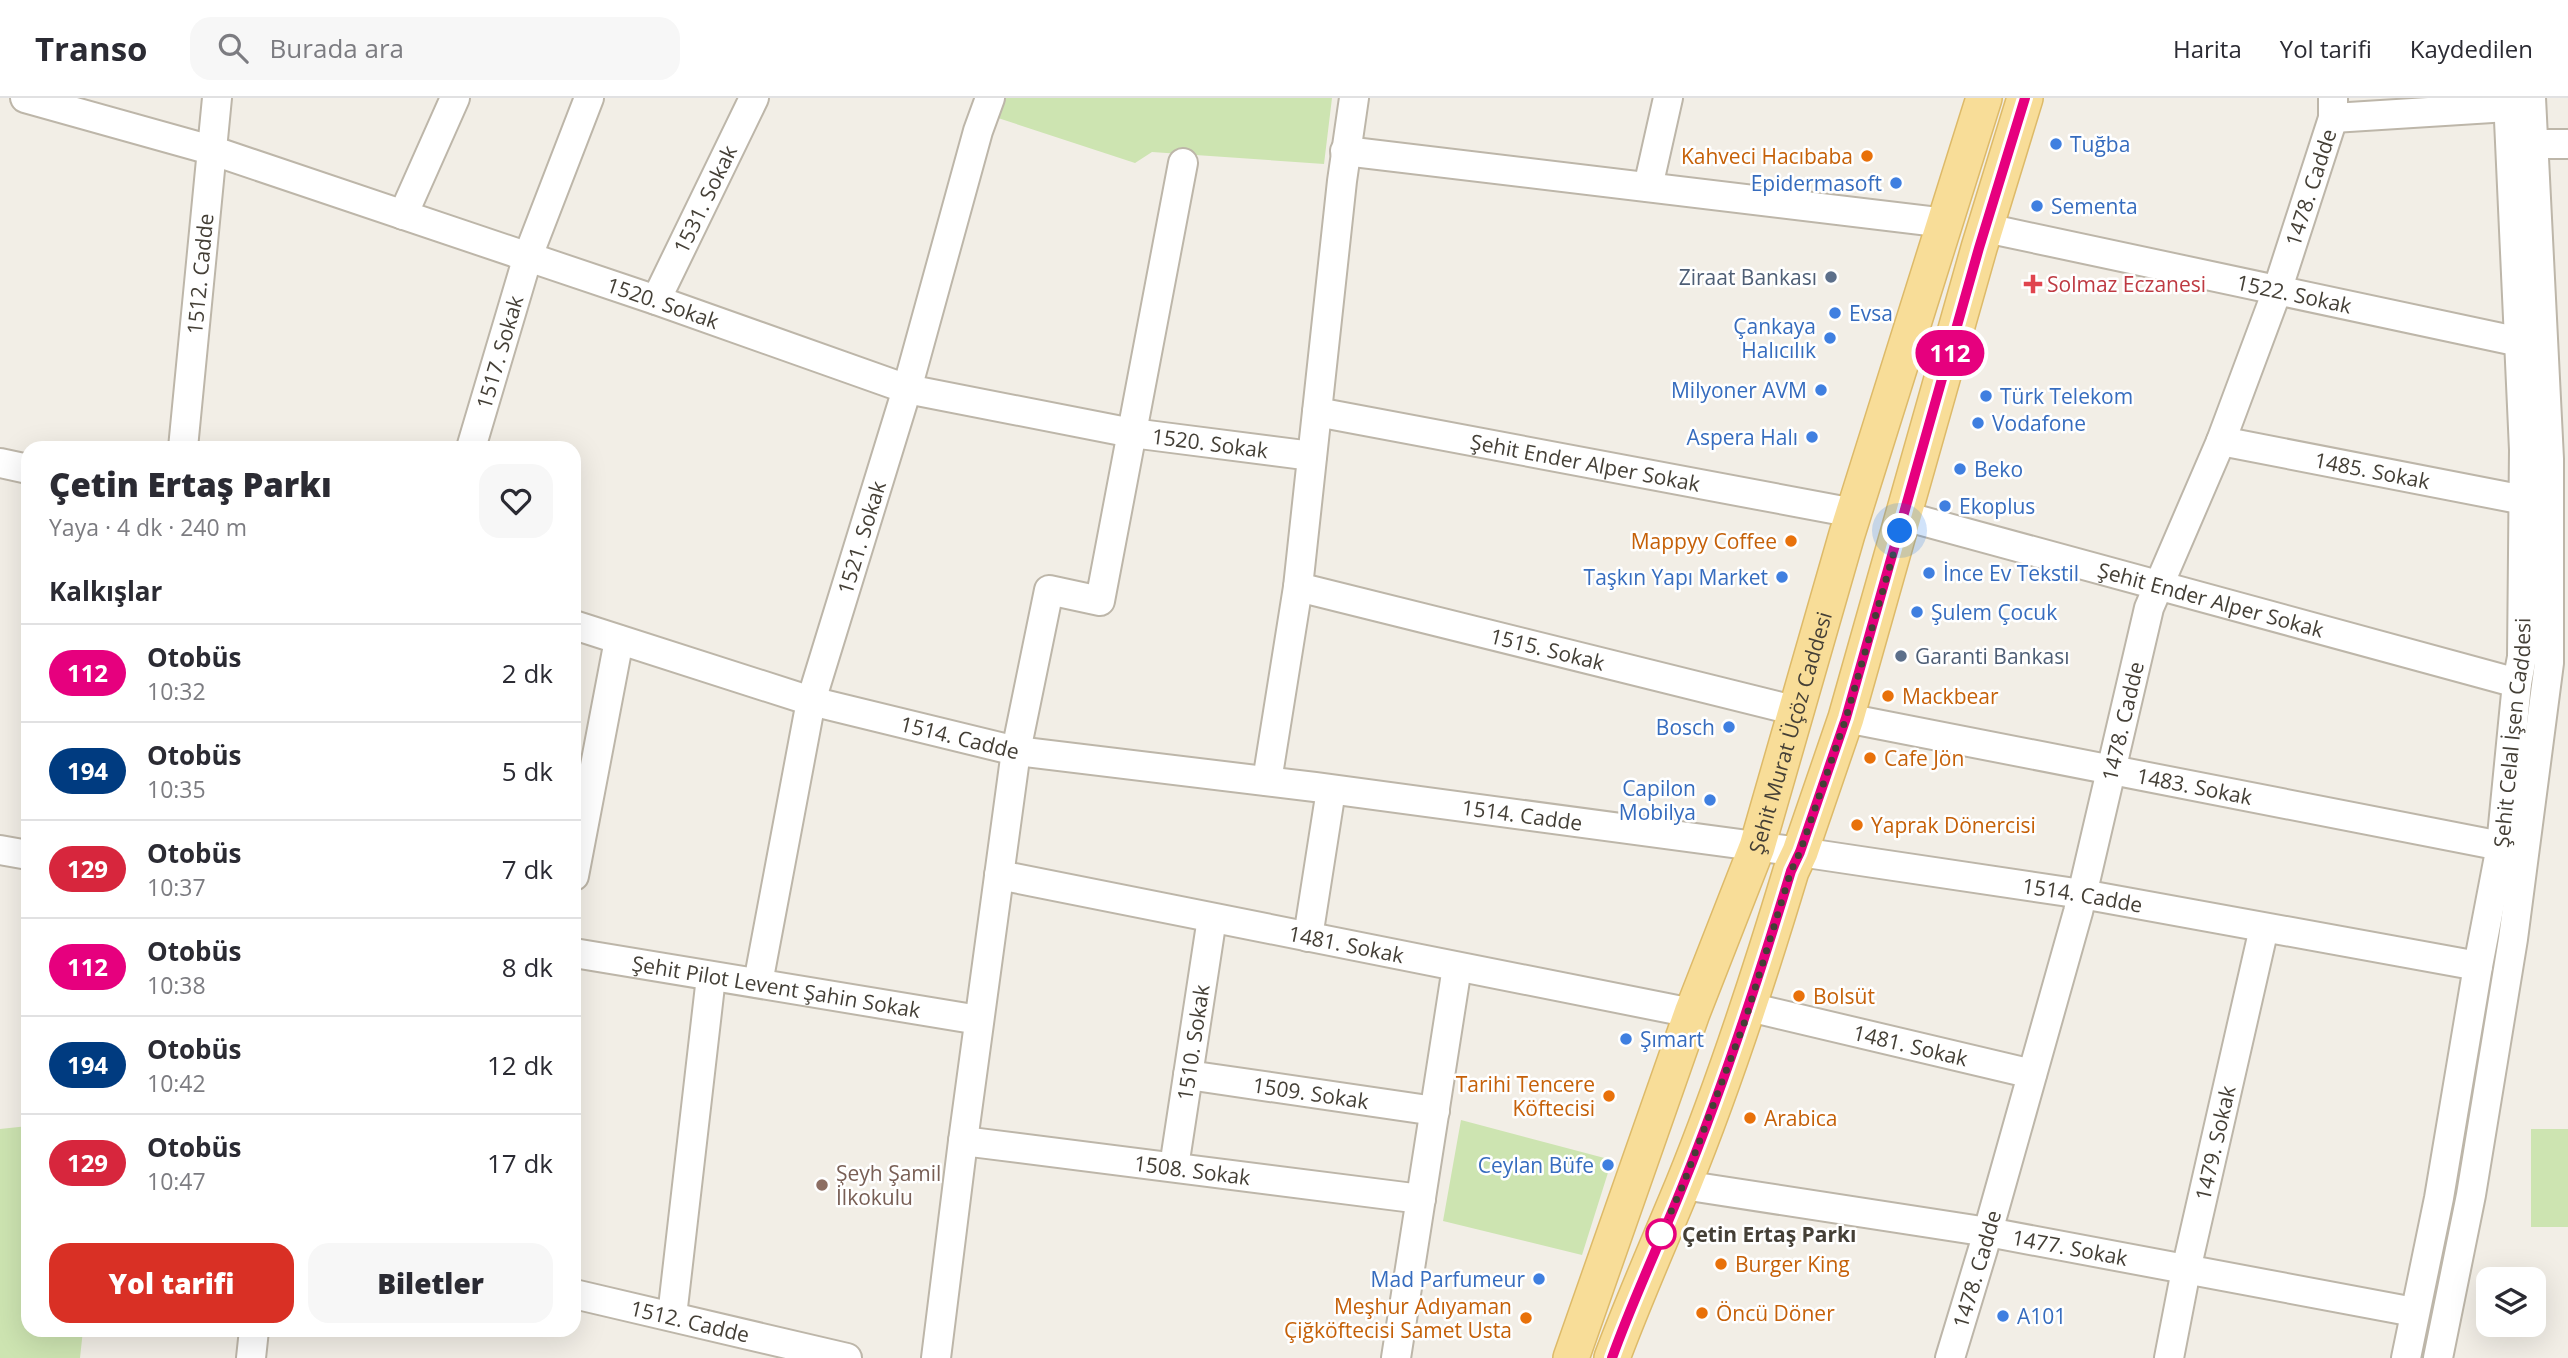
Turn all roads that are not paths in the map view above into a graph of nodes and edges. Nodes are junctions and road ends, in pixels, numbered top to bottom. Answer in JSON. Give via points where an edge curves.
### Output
{"nodes":[{"id":1,"x":24,"y":98,"type":"edge"},
{"id":2,"x":217,"y":98,"type":"edge"},
{"id":3,"x":455,"y":98,"type":"edge"},
{"id":4,"x":589,"y":98,"type":"edge"},
{"id":5,"x":754,"y":98,"type":"edge"},
{"id":6,"x":990,"y":98,"type":"edge"},
{"id":7,"x":1354,"y":98,"type":"edge"},
{"id":8,"x":1668,"y":98,"type":"edge"},
{"id":9,"x":1984,"y":98,"type":"edge"},
{"id":10,"x":2025,"y":98,"type":"edge"},
{"id":11,"x":2516,"y":101,"type":"edge"},
{"id":12,"x":2333,"y":108,"type":"edge"},
{"id":13,"x":2568,"y":144,"type":"edge"},
{"id":14,"x":2534,"y":145,"type":"junction"},
{"id":15,"x":211,"y":150,"type":"junction"},
{"id":16,"x":1345,"y":151,"type":"junction"},
{"id":17,"x":1183,"y":163,"type":"dead end"},
{"id":18,"x":1648,"y":187,"type":"junction"},
{"id":19,"x":403,"y":215,"type":"junction"},
{"id":20,"x":1946,"y":223,"type":"junction"},
{"id":21,"x":1986,"y":228,"type":"junction"},
{"id":22,"x":528,"y":256,"type":"junction"},
{"id":23,"x":2277,"y":291,"type":"junction"},
{"id":24,"x":656,"y":300,"type":"junction"},
{"id":25,"x":2520,"y":342,"type":"junction"},
{"id":26,"x":907,"y":389,"type":"junction"},
{"id":27,"x":1317,"y":412,"type":"junction"},
{"id":28,"x":1132,"y":433,"type":"junction"},
{"id":29,"x":2221,"y":440,"type":"junction"},
{"id":30,"x":184,"y":441,"type":"edge"},
{"id":31,"x":473,"y":441,"type":"edge"},
{"id":32,"x":1312,"y":456,"type":"junction"},
{"id":33,"x":0,"y":463,"type":"edge"},
{"id":34,"x":21,"y":468,"type":"edge"},
{"id":35,"x":2524,"y":500,"type":"junction"},
{"id":36,"x":1854,"y":513,"type":"junction"},
{"id":37,"x":1904,"y":516,"type":"junction"},
{"id":38,"x":2157,"y":585,"type":"junction"},
{"id":39,"x":1298,"y":587,"type":"junction"},
{"id":40,"x":2559,"y":610,"type":"edge"},
{"id":41,"x":2522,"y":613,"type":"junction"},
{"id":42,"x":581,"y":627,"type":"edge"},
{"id":43,"x":619,"y":640,"type":"junction"},
{"id":44,"x":2539,"y":662,"type":"edge"},
{"id":45,"x":811,"y":701,"type":"junction"},
{"id":46,"x":1797,"y":711,"type":"junction"},
{"id":47,"x":1846,"y":718,"type":"junction"},
{"id":48,"x":1017,"y":751,"type":"junction"},
{"id":49,"x":2111,"y":769,"type":"junction"},
{"id":50,"x":1268,"y":782,"type":"junction"},
{"id":51,"x":1331,"y":790,"type":"junction"},
{"id":52,"x":581,"y":839,"type":"edge"},
{"id":53,"x":2501,"y":846,"type":"junction"},
{"id":54,"x":1757,"y":847,"type":"junction"},
{"id":55,"x":0,"y":850,"type":"edge"},
{"id":56,"x":1800,"y":852,"type":"junction"},
{"id":57,"x":21,"y":854,"type":"edge"},
{"id":58,"x":999,"y":875,"type":"junction"},
{"id":59,"x":2082,"y":894,"type":"junction"},
{"id":60,"x":1212,"y":918,"type":"junction"},
{"id":61,"x":2264,"y":928,"type":"junction"},
{"id":62,"x":1308,"y":937,"type":"junction"},
{"id":63,"x":581,"y":954,"type":"edge"},
{"id":64,"x":2478,"y":966,"type":"junction"},
{"id":65,"x":1457,"y":967,"type":"junction"},
{"id":66,"x":711,"y":977,"type":"junction"},
{"id":67,"x":758,"y":983,"type":"junction"},
{"id":68,"x":1749,"y":1007,"type":"junction"},
{"id":69,"x":1692,"y":1013,"type":"junction"},
{"id":70,"x":979,"y":1020,"type":"junction"},
{"id":71,"x":2032,"y":1074,"type":"junction"},
{"id":72,"x":1188,"y":1075,"type":"junction"},
{"id":73,"x":1434,"y":1111,"type":"junction"},
{"id":74,"x":963,"y":1141,"type":"junction"},
{"id":75,"x":1174,"y":1167,"type":"junction"},
{"id":76,"x":1683,"y":1185,"type":"junction"},
{"id":77,"x":1421,"y":1199,"type":"junction"},
{"id":78,"x":1987,"y":1232,"type":"junction"},
{"id":79,"x":2186,"y":1270,"type":"junction"},
{"id":80,"x":581,"y":1296,"type":"edge"},
{"id":81,"x":2414,"y":1312,"type":"junction"},
{"id":82,"x":671,"y":1316,"type":"junction"},
{"id":83,"x":253,"y":1337,"type":"edge"},
{"id":84,"x":782,"y":1351,"type":"edge"},
{"id":85,"x":251,"y":1358,"type":"edge"},
{"id":86,"x":847,"y":1358,"type":"edge"},
{"id":87,"x":936,"y":1358,"type":"edge"},
{"id":88,"x":1396,"y":1358,"type":"edge"},
{"id":89,"x":1571,"y":1358,"type":"edge"},
{"id":90,"x":1612,"y":1358,"type":"edge"},
{"id":91,"x":1950,"y":1358,"type":"edge"},
{"id":92,"x":2169,"y":1358,"type":"edge"},
{"id":93,"x":2406,"y":1358,"type":"edge"},
{"id":94,"x":2438,"y":1358,"type":"edge"}],
"edges":[{"from":1,"to":15,"type":"street","name":"1520. Sokak"},
{"from":2,"to":15,"type":"street","name":"1512. Cadde"},
{"from":3,"to":19,"type":"street"},
{"from":4,"to":22,"type":"street","name":"1517. Sokak"},
{"from":5,"to":24,"type":"street","name":"1531. Sokak"},
{"from":6,"to":26,"type":"street","name":"1521. Sokak"},
{"from":7,"to":16,"type":"street"},
{"from":8,"to":18,"type":"street"},
{"from":9,"to":20,"type":"main road","name":"Şehit Murat Üçöz Caddesi"},
{"from":10,"to":21,"type":"main road","name":"Şehit Murat Üçöz Caddesi"},
{"from":11,"to":12,"type":"street"},
{"from":11,"to":14,"type":"street","name":"Şehit Celal İşen Caddesi"},
{"from":11,"to":25,"type":"street","name":"Şehit Celal İşen Caddesi"},
{"from":12,"to":23,"type":"street","name":"1478. Cadde"},
{"from":13,"to":14,"type":"street"},
{"from":14,"to":40,"type":"street","name":"Şehit Celal İşen Caddesi"},
{"from":15,"to":19,"type":"street","name":"1520. Sokak"},
{"from":15,"to":30,"type":"street","name":"1512. Cadde"},
{"from":16,"to":18,"type":"street"},
{"from":16,"to":27,"type":"street"},
{"from":17,"to":28,"type":"street"},
{"from":18,"to":20,"type":"street"},
{"from":19,"to":22,"type":"street","name":"1520. Sokak"},
{"from":20,"to":36,"type":"main road","name":"Şehit Murat Üçöz Caddesi"},
{"from":21,"to":23,"type":"street","name":"1522. Sokak"},
{"from":21,"to":37,"type":"main road","name":"Şehit Murat Üçöz Caddesi"},
{"from":22,"to":24,"type":"street","name":"1520. Sokak"},
{"from":22,"to":31,"type":"street","name":"1517. Sokak"},
{"from":23,"to":25,"type":"street","name":"1522. Sokak"},
{"from":23,"to":29,"type":"street","name":"1478. Cadde"},
{"from":24,"to":26,"type":"street","name":"1520. Sokak"},
{"from":25,"to":35,"type":"street","name":"Şehit Celal İşen Caddesi"},
{"from":26,"to":28,"type":"street","name":"1520. Sokak"},
{"from":26,"to":45,"type":"street","name":"1521. Sokak"},
{"from":27,"to":32,"type":"street"},
{"from":27,"to":36,"type":"street","name":"Şehit Ender Alper Sokak"},
{"from":28,"to":32,"type":"street","name":"1520. Sokak"},
{"from":28,"to":48,"type":"street","via":[[1100,601],[1049,590]]},
{"from":29,"to":35,"type":"street","name":"1485. Sokak"},
{"from":29,"to":38,"type":"street","name":"1478. Cadde"},
{"from":32,"to":39,"type":"street"},
{"from":33,"to":34,"type":"street"},
{"from":35,"to":41,"type":"street","name":"Şehit Celal İşen Caddesi"},
{"from":36,"to":46,"type":"main road","name":"Şehit Murat Üçöz Caddesi"},
{"from":37,"to":38,"type":"street","name":"Şehit Ender Alper Sokak"},
{"from":37,"to":47,"type":"main road","name":"Şehit Murat Üçöz Caddesi"},
{"from":38,"to":44,"type":"street","name":"Şehit Ender Alper Sokak"},
{"from":38,"to":49,"type":"street","name":"1478. Cadde"},
{"from":39,"to":46,"type":"street","name":"1515. Sokak"},
{"from":39,"to":50,"type":"street"},
{"from":40,"to":41,"type":"street"},
{"from":40,"to":44,"type":"street","name":"Şehit Celal İşen Caddesi"},
{"from":41,"to":44,"type":"street","name":"Şehit Celal İşen Caddesi"},
{"from":42,"to":43,"type":"street","name":"1514. Cadde"},
{"from":43,"to":45,"type":"street","name":"1514. Cadde"},
{"from":43,"to":52,"type":"street"},
{"from":44,"to":53,"type":"street","name":"Şehit Celal İşen Caddesi"},
{"from":44,"to":94,"type":"street","name":"Şehit Celal İşen Caddesi","via":[[2511,952],[2471,1195]]},
{"from":45,"to":48,"type":"street","name":"1514. Cadde"},
{"from":45,"to":67,"type":"street","name":"1521. Sokak"},
{"from":46,"to":54,"type":"main road","name":"Şehit Murat Üçöz Caddesi"},
{"from":47,"to":49,"type":"street","name":"1483. Sokak"},
{"from":47,"to":56,"type":"main road","name":"Şehit Murat Üçöz Caddesi"},
{"from":48,"to":50,"type":"street","name":"1514. Cadde"},
{"from":48,"to":58,"type":"street"},
{"from":49,"to":53,"type":"street","name":"1483. Sokak"},
{"from":49,"to":59,"type":"street","name":"1478. Cadde"},
{"from":50,"to":51,"type":"street","name":"1514. Cadde"},
{"from":51,"to":54,"type":"street","name":"1514. Cadde"},
{"from":51,"to":62,"type":"street"},
{"from":53,"to":64,"type":"street","name":"Şehit Celal İşen Caddesi"},
{"from":54,"to":56,"type":"street","name":"1514. Cadde"},
{"from":54,"to":69,"type":"main road","name":"Şehit Murat Üçöz Caddesi"},
{"from":55,"to":57,"type":"street"},
{"from":56,"to":59,"type":"street","name":"1514. Cadde"},
{"from":56,"to":68,"type":"main road","name":"Şehit Murat Üçöz Caddesi"},
{"from":58,"to":60,"type":"street","name":"1481. Sokak"},
{"from":58,"to":70,"type":"street"},
{"from":59,"to":61,"type":"street","name":"1514. Cadde"},
{"from":59,"to":71,"type":"street","name":"1478. Cadde"},
{"from":60,"to":62,"type":"street","name":"1481. Sokak"},
{"from":60,"to":72,"type":"street","name":"1510. Sokak"},
{"from":61,"to":64,"type":"street","name":"1514. Cadde"},
{"from":61,"to":79,"type":"street","name":"1479. Sokak"},
{"from":62,"to":65,"type":"street","name":"1481. Sokak"},
{"from":63,"to":66,"type":"street","name":"Şehit Pilot Levent Şahin Sokak"},
{"from":64,"to":81,"type":"street","name":"Şehit Celal İşen Caddesi","via":[[2439,1198]]},
{"from":65,"to":69,"type":"street","name":"1481. Sokak"},
{"from":65,"to":73,"type":"street"},
{"from":66,"to":67,"type":"street","name":"Şehit Pilot Levent Şahin Sokak"},
{"from":66,"to":82,"type":"street"},
{"from":67,"to":70,"type":"street","name":"Şehit Pilot Levent Şahin Sokak"},
{"from":68,"to":71,"type":"street","name":"1481. Sokak"},
{"from":68,"to":76,"type":"main road","name":"Şehit Murat Üçöz Caddesi"},
{"from":69,"to":89,"type":"main road","name":"Şehit Murat Üçöz Caddesi"},
{"from":70,"to":74,"type":"street"},
{"from":71,"to":78,"type":"street","name":"1478. Cadde"},
{"from":72,"to":73,"type":"street","name":"1509. Sokak"},
{"from":72,"to":75,"type":"street","name":"1510. Sokak"},
{"from":73,"to":77,"type":"street"},
{"from":74,"to":75,"type":"street","name":"1508. Sokak"},
{"from":74,"to":87,"type":"street"},
{"from":75,"to":77,"type":"street","name":"1508. Sokak"},
{"from":76,"to":78,"type":"street","name":"1477. Sokak"},
{"from":76,"to":90,"type":"main road","name":"Şehit Murat Üçöz Caddesi"},
{"from":77,"to":88,"type":"street"},
{"from":78,"to":79,"type":"street","name":"1477. Sokak"},
{"from":78,"to":91,"type":"street","name":"1478. Cadde"},
{"from":79,"to":81,"type":"street","name":"1477. Sokak"},
{"from":79,"to":92,"type":"street","name":"1479. Sokak"},
{"from":80,"to":82,"type":"street","name":"1512. Cadde"},
{"from":81,"to":93,"type":"street","name":"Şehit Celal İşen Caddesi"},
{"from":82,"to":84,"type":"street","name":"1512. Cadde"},
{"from":83,"to":85,"type":"street"},
{"from":84,"to":86,"type":"street","name":"1512. Cadde"}]}
